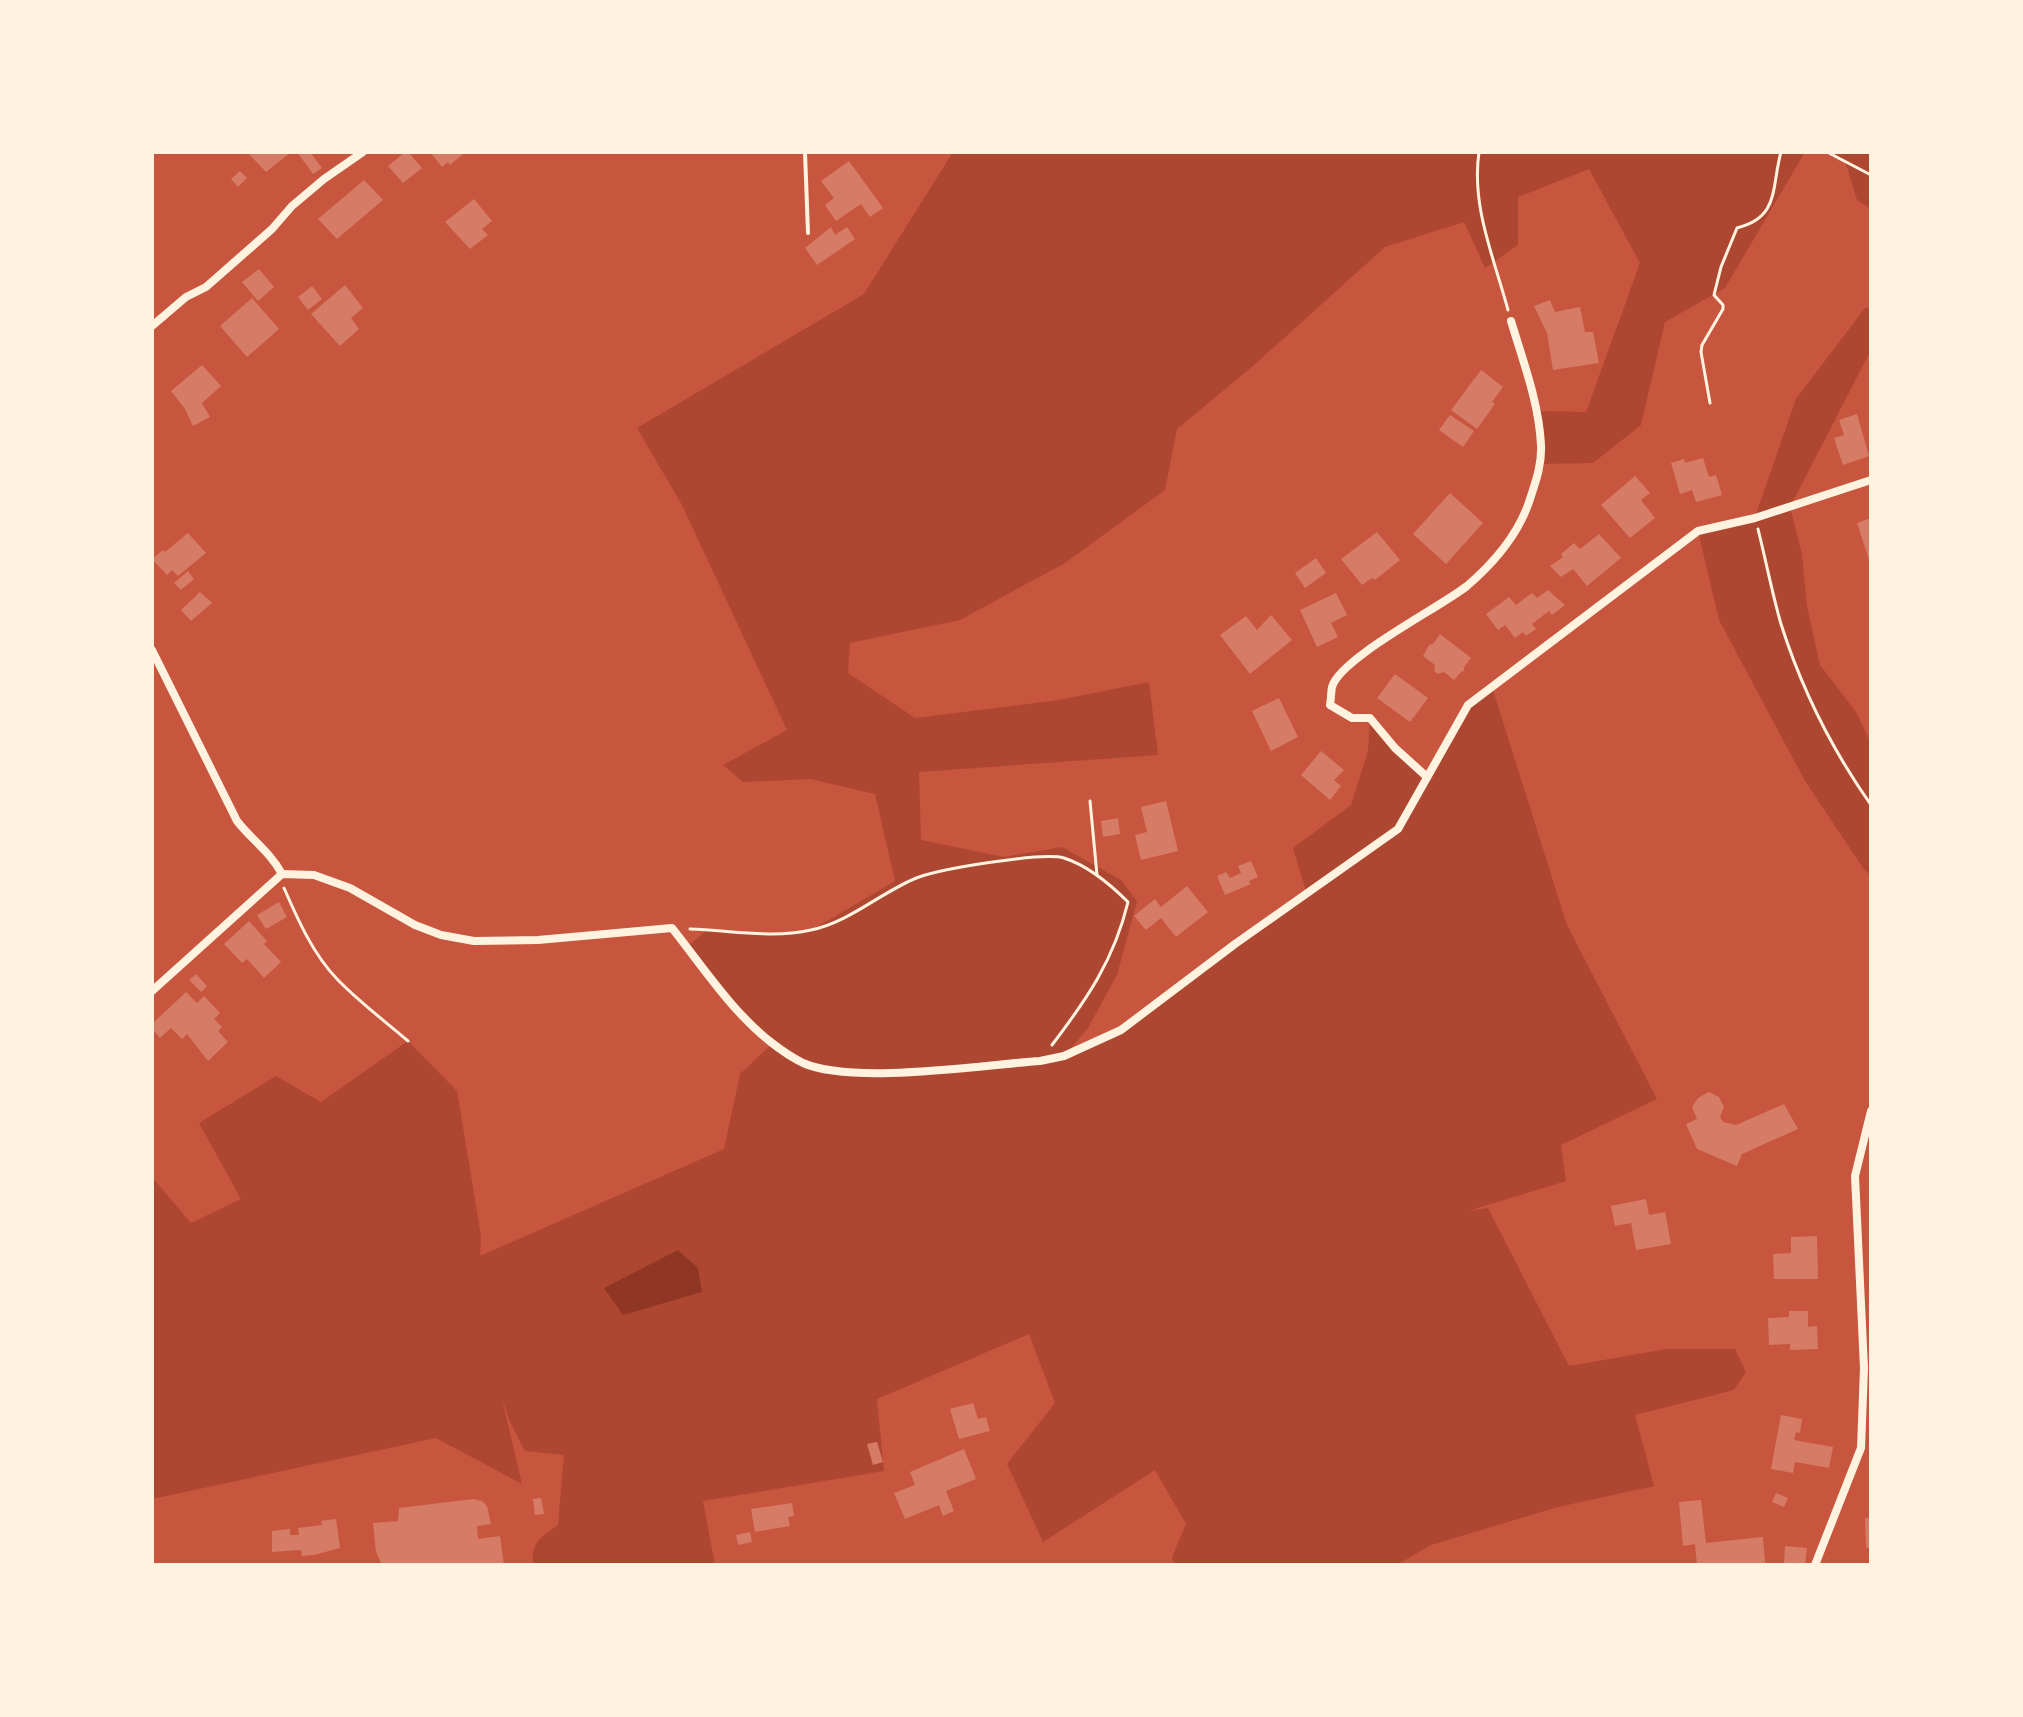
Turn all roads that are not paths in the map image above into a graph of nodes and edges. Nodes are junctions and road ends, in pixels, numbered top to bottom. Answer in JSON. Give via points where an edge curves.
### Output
{"nodes":[{"id":1,"x":363,"y":152,"type":"edge"},
{"id":2,"x":805,"y":152,"type":"edge"},
{"id":3,"x":808,"y":233,"type":"dead end"},
{"id":4,"x":1511,"y":321,"type":"road end"},
{"id":5,"x":152,"y":326,"type":"edge"},
{"id":6,"x":1871,"y":480,"type":"edge"},
{"id":7,"x":152,"y":650,"type":"edge"},
{"id":8,"x":1427,"y":777,"type":"junction"},
{"id":9,"x":282,"y":874,"type":"junction"},
{"id":10,"x":152,"y":991,"type":"edge"},
{"id":11,"x":1871,"y":1111,"type":"edge"},
{"id":12,"x":1815,"y":1565,"type":"edge"}],
"edges":[{"from":1,"to":5,"type":"street","via":[[292,206],[206,287]]},
{"from":2,"to":3,"type":"lane"},
{"from":4,"to":8,"type":"street","via":[[1541,446],[1525,515],[1511,541],[1466,587],[1368,649],[1332,685],[1330,705],[1352,718],[1370,718]]},
{"from":6,"to":8,"type":"street","via":[[1698,531],[1468,705]]},
{"from":7,"to":9,"type":"street","via":[[237,821],[273,857]]},
{"from":8,"to":9,"type":"street","via":[[1398,829],[1121,1030],[1040,1061],[880,1073],[804,1064],[749,1021],[672,928],[474,941],[415,925],[350,888],[314,875]]},
{"from":9,"to":10,"type":"street"},
{"from":11,"to":12,"type":"street","via":[[1855,1176],[1864,1368],[1861,1448]]}]}
